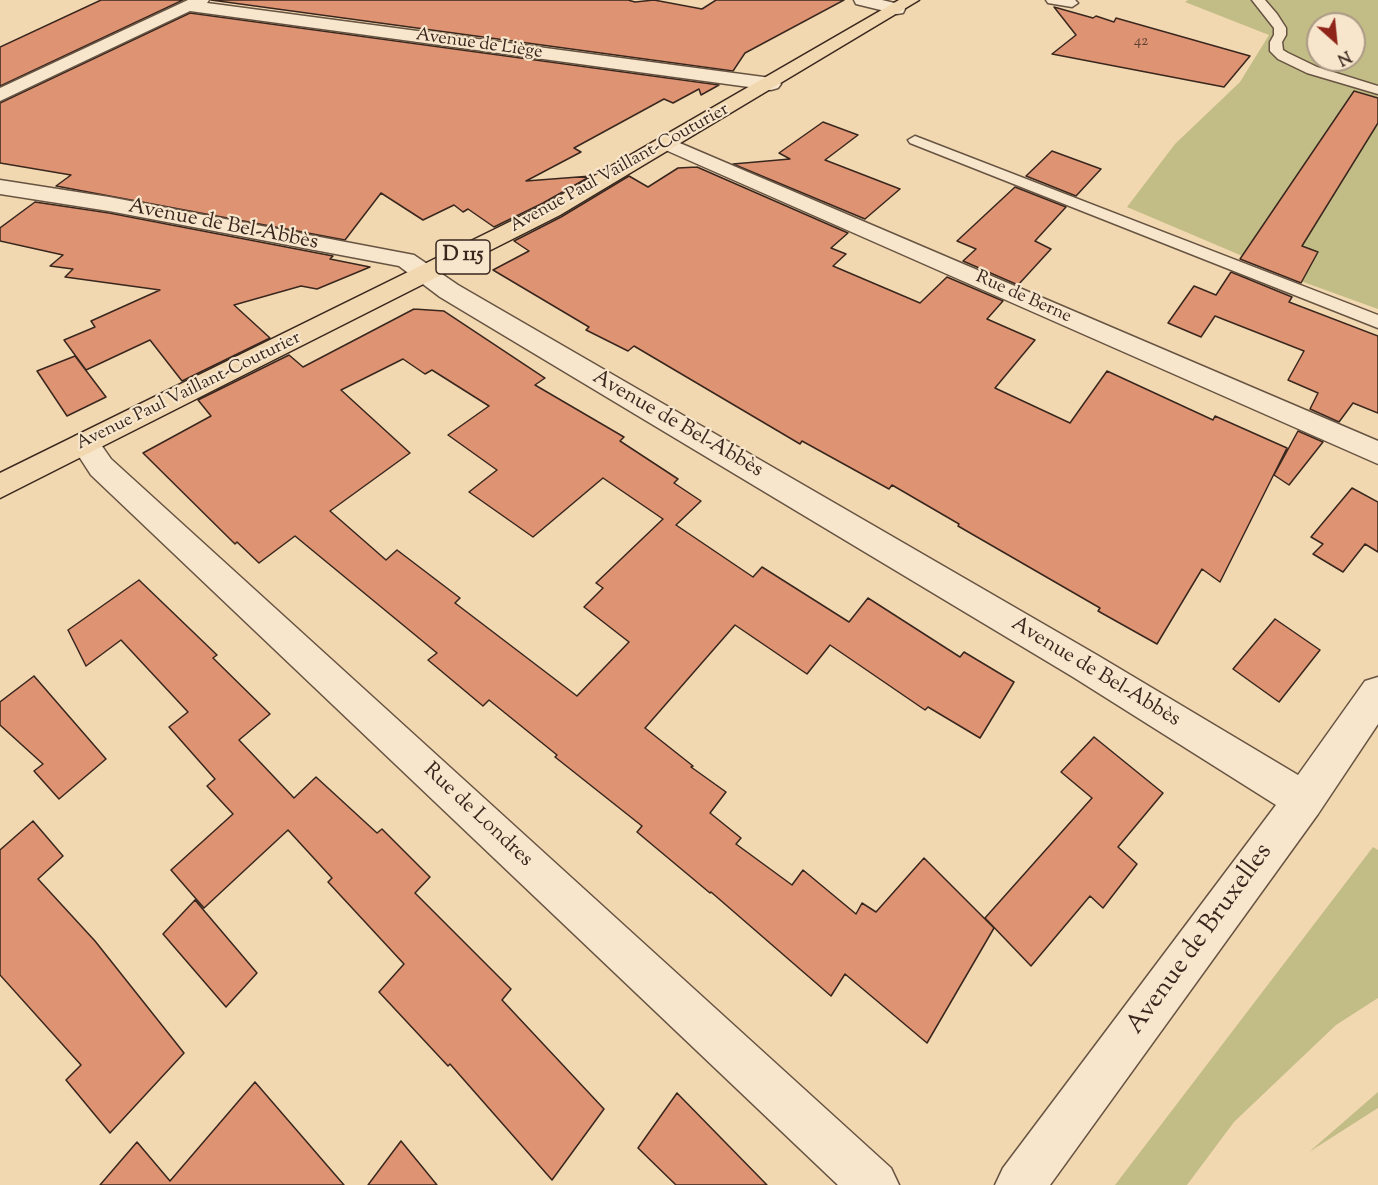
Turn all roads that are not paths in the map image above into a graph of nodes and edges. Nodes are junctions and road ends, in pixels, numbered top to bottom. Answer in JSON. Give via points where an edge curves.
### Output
{"nodes":[{"id":1,"x":862,"y":0,"type":"edge"},
{"id":2,"x":1052,"y":0,"type":"edge"},
{"id":3,"x":1258,"y":0,"type":"edge"},
{"id":4,"x":194,"y":3,"type":"edge"},
{"id":5,"x":1072,"y":3,"type":"dead end"},
{"id":6,"x":904,"y":4,"type":"edge"},
{"id":7,"x":771,"y":84,"type":"junction"},
{"id":8,"x":1378,"y":90,"type":"edge"},
{"id":9,"x":0,"y":95,"type":"edge"},
{"id":10,"x":915,"y":140,"type":"dead end"},
{"id":11,"x":668,"y":144,"type":"junction"},
{"id":12,"x":0,"y":187,"type":"edge"},
{"id":13,"x":428,"y":274,"type":"junction"},
{"id":14,"x":1378,"y":322,"type":"edge"},
{"id":15,"x":85,"y":444,"type":"junction"},
{"id":16,"x":1378,"y":453,"type":"edge"},
{"id":17,"x":0,"y":486,"type":"edge"},
{"id":18,"x":1378,"y":693,"type":"edge"},
{"id":19,"x":1304,"y":800,"type":"junction"},
{"id":20,"x":874,"y":1185,"type":"edge"},
{"id":21,"x":1020,"y":1185,"type":"edge"}],
"edges":[{"from":1,"to":6,"type":"street"},
{"from":2,"to":5,"type":"lane"},
{"from":3,"to":8,"type":"lane","via":[[1280,28],[1276,42],[1277,51],[1283,56],[1312,70]]},
{"from":4,"to":7,"type":"street","name":"Avenue de Liège"},
{"from":4,"to":9,"type":"street"},
{"from":6,"to":7,"type":"main road","name":"Avenue Paul Vaillant-Couturier","number":"D 115"},
{"from":7,"to":11,"type":"main road","name":"Avenue Paul Vaillant-Couturier","number":"D 115"},
{"from":10,"to":14,"type":"lane"},
{"from":11,"to":13,"type":"main road","name":"Avenue Paul Vaillant-Couturier","number":"D 115"},
{"from":11,"to":16,"type":"street","name":"Rue de Berne"},
{"from":12,"to":13,"type":"street","name":"Avenue de Bel-Abbès","via":[[406,260]]},
{"from":13,"to":15,"type":"main road","name":"Avenue Paul Vaillant-Couturier","number":"D 115"},
{"from":13,"to":19,"type":"street","name":"Avenue de Bel-Abbès","via":[[449,291],[1075,660]]},
{"from":15,"to":17,"type":"main road","name":"Avenue Paul Vaillant-Couturier","number":"D 115"},
{"from":15,"to":20,"type":"street","name":"Rue de Londres","via":[[101,467]]},
{"from":18,"to":19,"type":"street","name":"Avenue de Bruxelles"},
{"from":19,"to":21,"type":"street","name":"Avenue de Bruxelles"}]}
